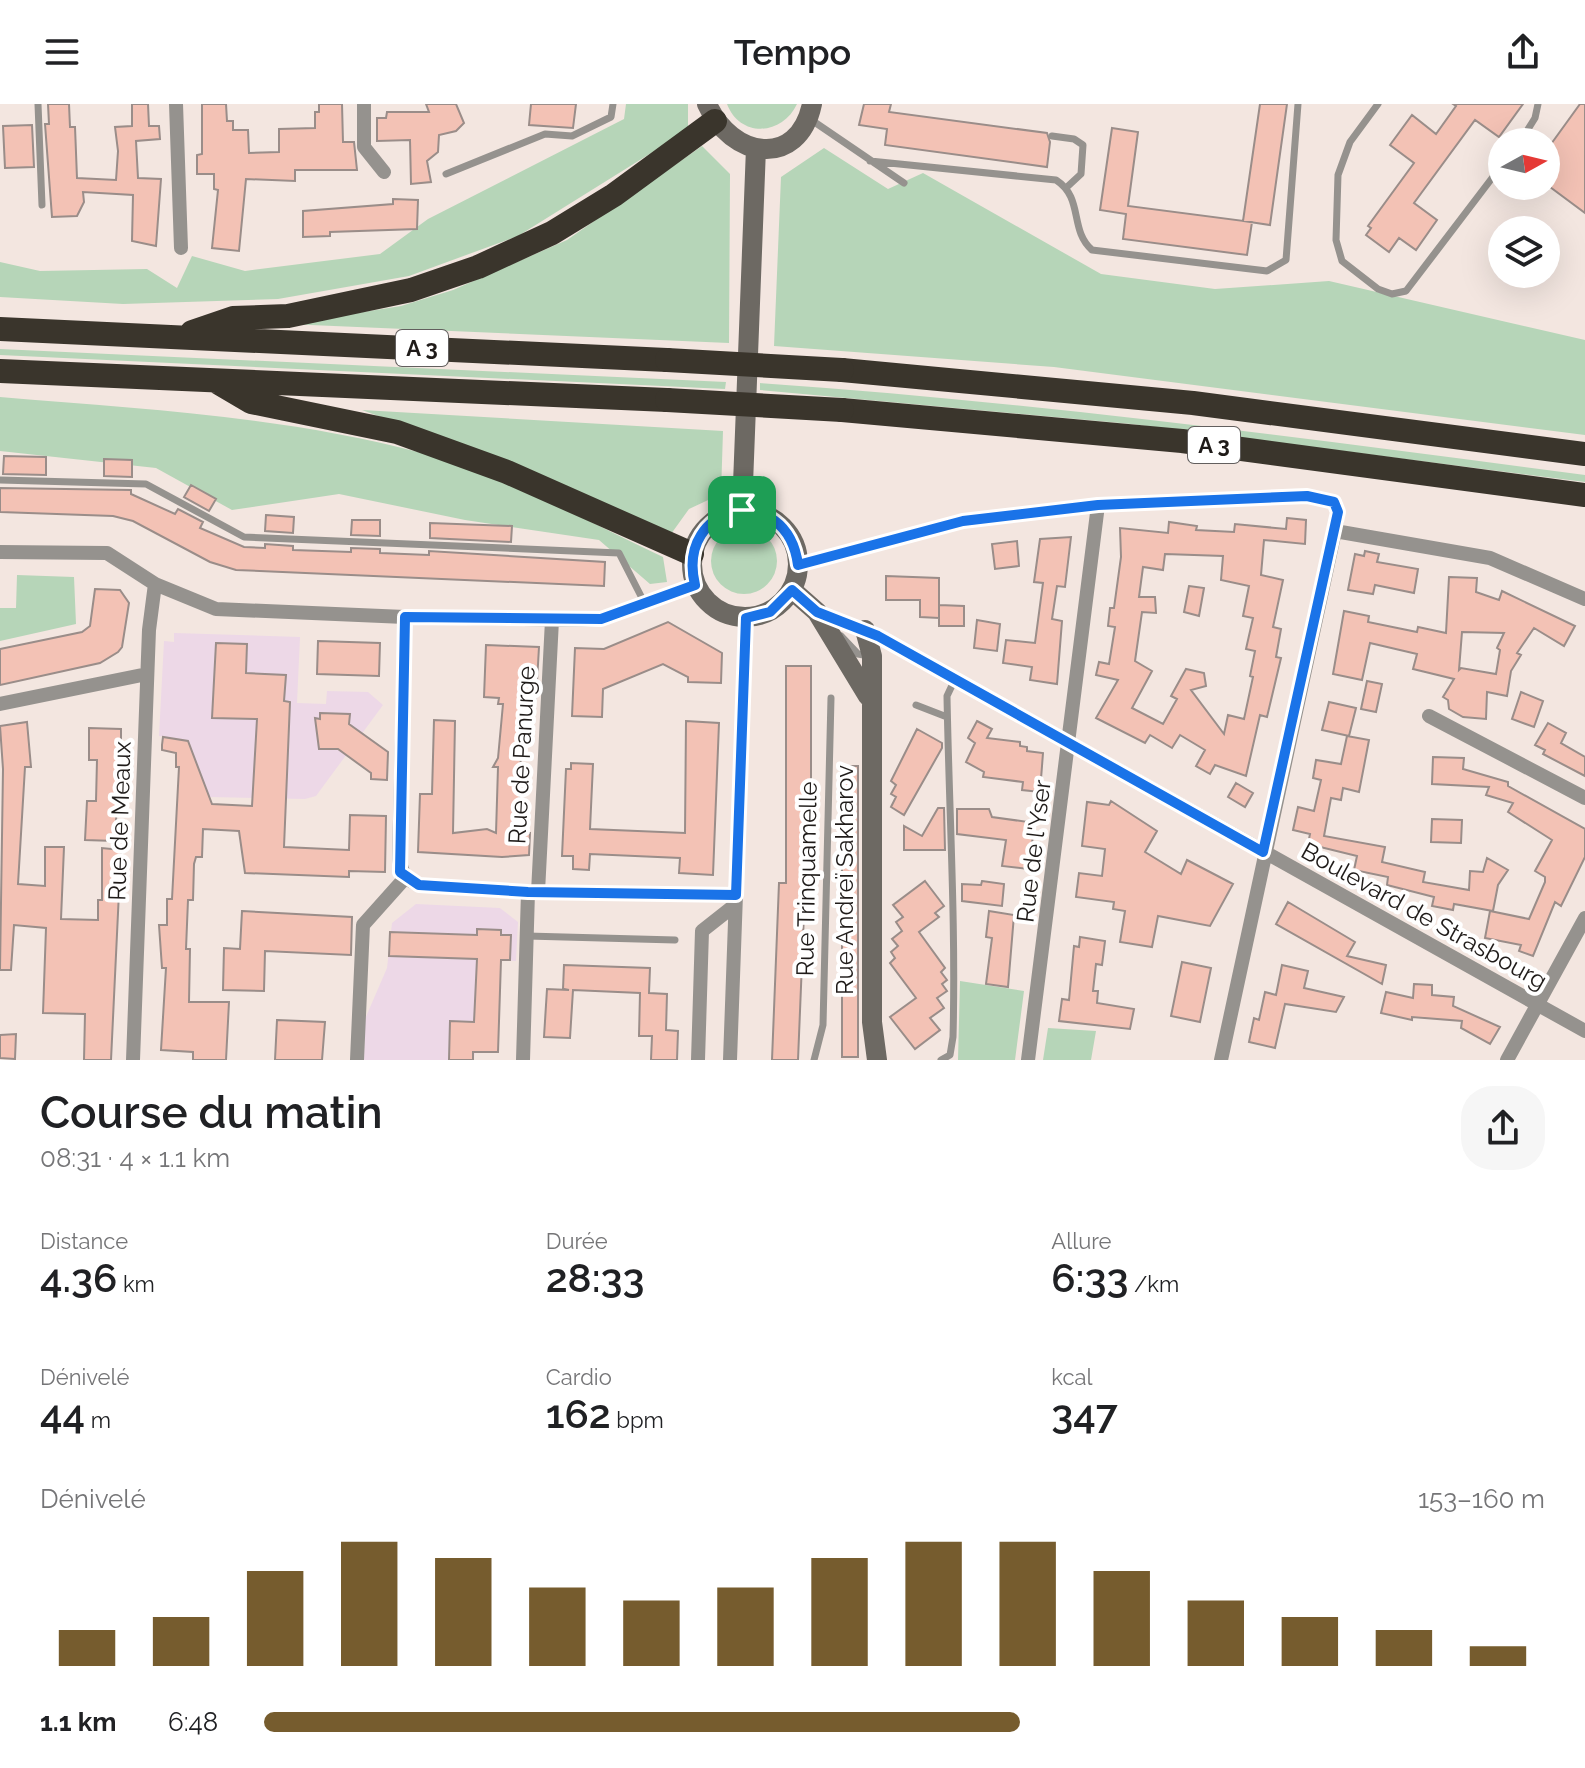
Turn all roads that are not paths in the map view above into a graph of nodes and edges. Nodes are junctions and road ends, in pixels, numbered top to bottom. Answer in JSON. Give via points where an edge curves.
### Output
{"nodes":[{"id":1,"x":38,"y":104,"type":"edge"},
{"id":2,"x":176,"y":104,"type":"edge"},
{"id":3,"x":364,"y":104,"type":"edge"},
{"id":4,"x":613,"y":104,"type":"edge"},
{"id":5,"x":1298,"y":104,"type":"edge"},
{"id":6,"x":1378,"y":104,"type":"edge"},
{"id":7,"x":1538,"y":104,"type":"edge"},
{"id":8,"x":810,"y":111,"type":"edge"},
{"id":9,"x":711,"y":112,"type":"edge"},
{"id":10,"x":1529,"y":128,"type":"edge"},
{"id":11,"x":1052,"y":136,"type":"dead end"},
{"id":12,"x":756,"y":148,"type":"junction"},
{"id":13,"x":870,"y":161,"type":"junction"},
{"id":14,"x":384,"y":172,"type":"dead end"},
{"id":15,"x":446,"y":174,"type":"dead end"},
{"id":16,"x":904,"y":183,"type":"dead end"},
{"id":17,"x":1488,"y":183,"type":"edge"},
{"id":18,"x":1067,"y":187,"type":"junction"},
{"id":19,"x":42,"y":205,"type":"dead end"},
{"id":20,"x":181,"y":248,"type":"dead end"},
{"id":21,"x":0,"y":329,"type":"edge"},
{"id":22,"x":178,"y":336,"type":"junction"},
{"id":23,"x":0,"y":371,"type":"edge"},
{"id":24,"x":215,"y":380,"type":"junction"},
{"id":25,"x":1585,"y":454,"type":"edge"},
{"id":26,"x":0,"y":480,"type":"edge"},
{"id":27,"x":1585,"y":495,"type":"edge"},
{"id":28,"x":1098,"y":505,"type":"junction"},
{"id":29,"x":742,"y":510,"type":"junction"},
{"id":30,"x":1335,"y":531,"type":"junction"},
{"id":31,"x":0,"y":552,"type":"edge"},
{"id":32,"x":692,"y":554,"type":"junction"},
{"id":33,"x":798,"y":565,"type":"junction"},
{"id":34,"x":155,"y":584,"type":"junction"},
{"id":35,"x":695,"y":585,"type":"junction"},
{"id":36,"x":792,"y":590,"type":"junction"},
{"id":37,"x":1585,"y":599,"type":"edge"},
{"id":38,"x":644,"y":602,"type":"junction"},
{"id":39,"x":817,"y":612,"type":"junction"},
{"id":40,"x":405,"y":617,"type":"junction"},
{"id":41,"x":746,"y":618,"type":"junction"},
{"id":42,"x":552,"y":620,"type":"junction"},
{"id":43,"x":865,"y":630,"type":"junction"},
{"id":44,"x":906,"y":651,"type":"junction"},
{"id":45,"x":872,"y":656,"type":"junction"},
{"id":46,"x":147,"y":674,"type":"junction"},
{"id":47,"x":955,"y":679,"type":"junction"},
{"id":48,"x":831,"y":698,"type":"dead end"},
{"id":49,"x":870,"y":699,"type":"junction"},
{"id":50,"x":0,"y":704,"type":"edge"},
{"id":51,"x":916,"y":705,"type":"dead end"},
{"id":52,"x":1429,"y":716,"type":"dead end"},
{"id":53,"x":947,"y":717,"type":"junction"},
{"id":54,"x":1070,"y":744,"type":"junction"},
{"id":55,"x":1585,"y":798,"type":"edge"},
{"id":56,"x":1263,"y":852,"type":"junction"},
{"id":57,"x":405,"y":878,"type":"junction"},
{"id":58,"x":533,"y":892,"type":"junction"},
{"id":59,"x":736,"y":900,"type":"junction"},
{"id":60,"x":1585,"y":918,"type":"edge"},
{"id":61,"x":527,"y":936,"type":"junction"},
{"id":62,"x":675,"y":940,"type":"dead end"},
{"id":63,"x":1538,"y":1005,"type":"junction"},
{"id":64,"x":1585,"y":1031,"type":"edge"},
{"id":65,"x":133,"y":1060,"type":"edge"},
{"id":66,"x":357,"y":1060,"type":"edge"},
{"id":67,"x":523,"y":1060,"type":"edge"},
{"id":68,"x":698,"y":1060,"type":"edge"},
{"id":69,"x":730,"y":1060,"type":"edge"},
{"id":70,"x":814,"y":1060,"type":"edge"},
{"id":71,"x":877,"y":1060,"type":"edge"},
{"id":72,"x":941,"y":1060,"type":"edge"},
{"id":73,"x":1028,"y":1060,"type":"edge"},
{"id":74,"x":1221,"y":1060,"type":"edge"},
{"id":75,"x":1507,"y":1060,"type":"edge"}],
"edges":[{"from":1,"to":19,"type":"lane"},
{"from":2,"to":20,"type":"street"},
{"from":3,"to":14,"type":"street","via":[[364,147]]},
{"from":4,"to":15,"type":"lane","via":[[611,117],[572,136],[545,134]]},
{"from":5,"to":18,"type":"lane","via":[[1286,260],[1267,271],[1092,250],[1076,226],[1075,202]]},
{"from":6,"to":17,"type":"lane","via":[[1350,142],[1338,175],[1336,240],[1342,261],[1378,289],[1406,291]]},
{"from":7,"to":10,"type":"lane"},
{"from":8,"to":12,"type":"street","via":[[791,142]]},
{"from":8,"to":13,"type":"lane"},
{"from":9,"to":12,"type":"street","via":[[732,140]]},
{"from":9,"to":22,"type":"highway","via":[[614,195],[552,233],[478,267],[411,290],[288,316],[233,318]]},
{"from":11,"to":18,"type":"lane","via":[[1083,145],[1081,174]]},
{"from":12,"to":29,"type":"street"},
{"from":13,"to":16,"type":"lane"},
{"from":13,"to":18,"type":"lane","via":[[1056,180]]},
{"from":21,"to":22,"type":"highway","number":"A 3"},
{"from":22,"to":25,"type":"highway","number":"A 3","bridge":true,"via":[[842,370],[1193,403]]},
{"from":23,"to":24,"type":"highway","number":"A 3"},
{"from":24,"to":27,"type":"highway","number":"A 3","bridge":true,"via":[[842,410],[1182,441]]},
{"from":24,"to":32,"type":"highway","via":[[251,402],[397,432],[507,472]]},
{"from":26,"to":38,"type":"lane","via":[[146,484],[244,537],[619,553]]},
{"from":28,"to":30,"type":"street","via":[[1307,496],[1334,502]]},
{"from":28,"to":33,"type":"street","via":[[963,521]]},
{"from":28,"to":54,"type":"street","name":"Rue de l'Yser"},
{"from":29,"to":32,"type":"street","via":[[710,523]]},
{"from":29,"to":33,"type":"street","via":[[775,520],[796,548]]},
{"from":30,"to":37,"type":"street","via":[[1490,558]]},
{"from":30,"to":56,"type":"street"},
{"from":31,"to":34,"type":"street","via":[[107,553]]},
{"from":32,"to":35,"type":"street"},
{"from":33,"to":36,"type":"street"},
{"from":34,"to":40,"type":"street","via":[[216,609]]},
{"from":34,"to":46,"type":"street","name":"Rue de Meaux"},
{"from":35,"to":38,"type":"street"},
{"from":35,"to":41,"type":"street","via":[[713,607]]},
{"from":36,"to":39,"type":"street"},
{"from":36,"to":41,"type":"street","via":[[770,612]]},
{"from":38,"to":42,"type":"street","via":[[601,619]]},
{"from":39,"to":43,"type":"street","name":"Boulevard de Strasbourg"},
{"from":39,"to":45,"type":"lane","via":[[858,654]]},
{"from":39,"to":49,"type":"street"},
{"from":40,"to":42,"type":"street"},
{"from":40,"to":57,"type":"street","via":[[399,860]]},
{"from":41,"to":59,"type":"street"},
{"from":42,"to":58,"type":"street","name":"Rue de Panurge"},
{"from":43,"to":44,"type":"street","name":"Boulevard de Strasbourg"},
{"from":43,"to":45,"type":"street","name":"Rue Andreï Sakharov"},
{"from":44,"to":45,"type":"street"},
{"from":44,"to":47,"type":"street","name":"Boulevard de Strasbourg"},
{"from":45,"to":49,"type":"street","name":"Rue Andreï Sakharov"},
{"from":46,"to":50,"type":"street"},
{"from":46,"to":65,"type":"street","name":"Rue de Meaux"},
{"from":47,"to":53,"type":"lane","via":[[947,696]]},
{"from":47,"to":54,"type":"street","name":"Boulevard de Strasbourg"},
{"from":48,"to":70,"type":"lane","name":"Rue Trinquamelle","via":[[823,1025]]},
{"from":49,"to":71,"type":"street","name":"Rue Andreï Sakharov","via":[[872,1022]]},
{"from":51,"to":53,"type":"lane"},
{"from":52,"to":55,"type":"street"},
{"from":53,"to":72,"type":"lane","via":[[949,870],[956,924],[953,1037],[950,1055]]},
{"from":54,"to":56,"type":"street","name":"Boulevard de Strasbourg"},
{"from":54,"to":73,"type":"street","name":"Rue de l'Yser"},
{"from":56,"to":63,"type":"street","name":"Boulevard de Strasbourg"},
{"from":56,"to":74,"type":"street"},
{"from":57,"to":58,"type":"street","via":[[419,885]]},
{"from":57,"to":66,"type":"street","via":[[363,925]]},
{"from":58,"to":59,"type":"street"},
{"from":58,"to":61,"type":"street","name":"Rue de Panurge"},
{"from":59,"to":68,"type":"street","via":[[702,931]]},
{"from":59,"to":69,"type":"street"},
{"from":60,"to":63,"type":"street"},
{"from":61,"to":62,"type":"lane"},
{"from":61,"to":67,"type":"street","name":"Rue de Panurge"},
{"from":63,"to":64,"type":"street","name":"Boulevard de Strasbourg"},
{"from":63,"to":75,"type":"street"}]}
